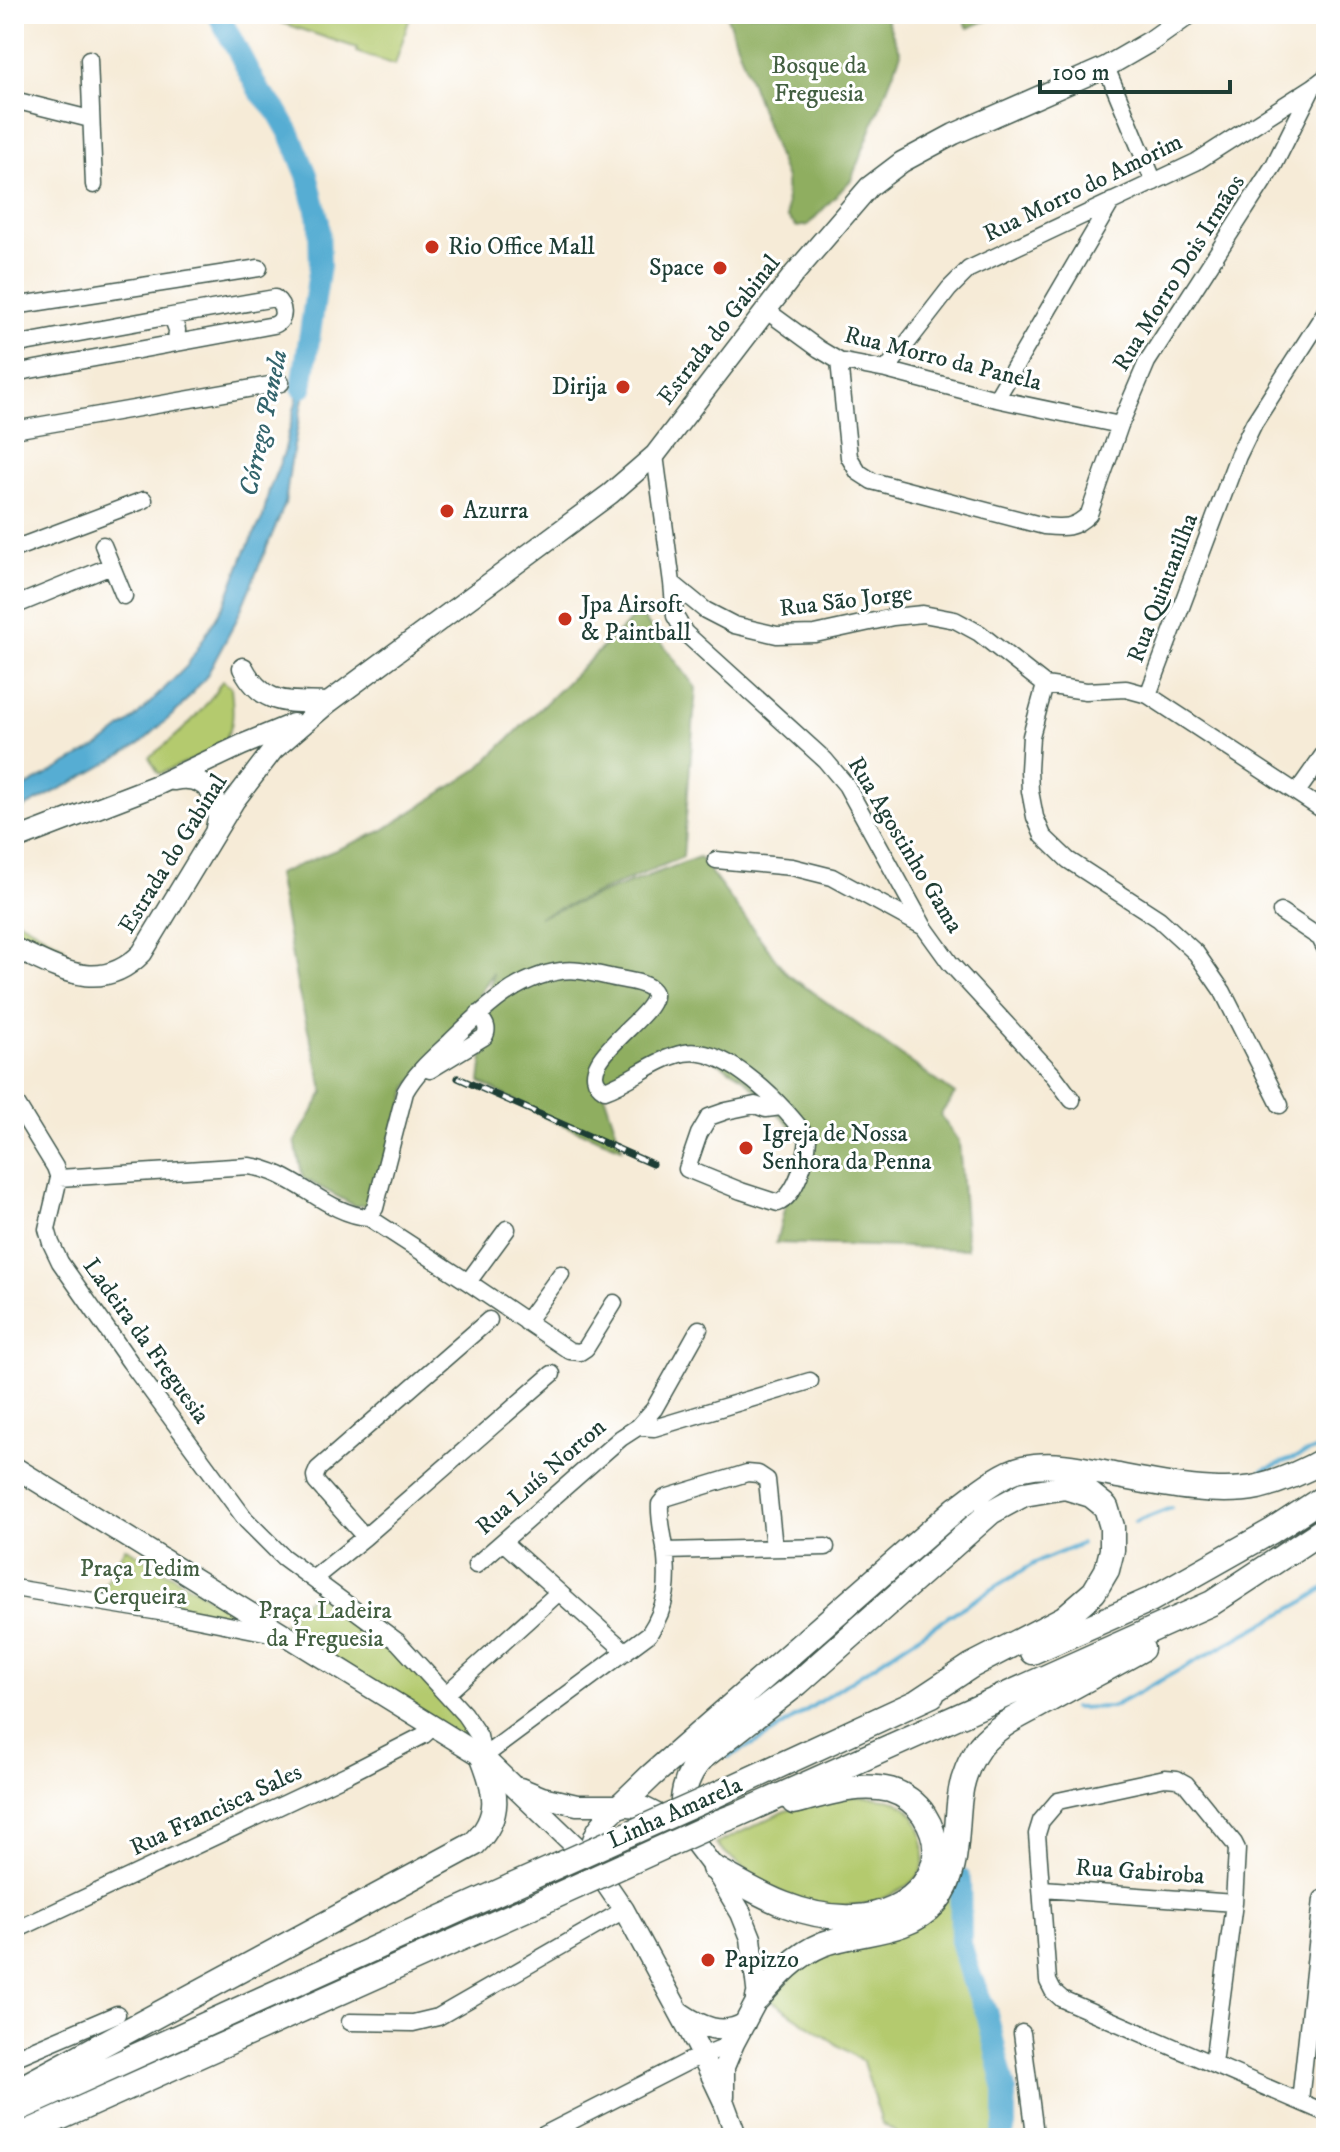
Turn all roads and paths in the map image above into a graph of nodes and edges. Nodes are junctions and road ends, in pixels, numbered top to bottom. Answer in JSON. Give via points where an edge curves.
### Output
{"nodes":[{"id":1,"x":1189,"y":14,"type":"edge"},
{"id":2,"x":89,"y":59,"type":"dead end"},
{"id":3,"x":1106,"y":67,"type":"junction"},
{"id":4,"x":1320,"y":82,"type":"edge"},
{"id":5,"x":14,"y":100,"type":"edge"},
{"id":6,"x":90,"y":119,"type":"junction"},
{"id":7,"x":1154,"y":182,"type":"junction"},
{"id":8,"x":94,"y":185,"type":"dead end"},
{"id":9,"x":1112,"y":201,"type":"junction"},
{"id":10,"x":259,"y":268,"type":"dead end"},
{"id":11,"x":14,"y":306,"type":"edge"},
{"id":12,"x":767,"y":311,"type":"junction"},
{"id":13,"x":1326,"y":311,"type":"edge"},
{"id":14,"x":166,"y":317,"type":"junction"},
{"id":15,"x":176,"y":343,"type":"junction"},
{"id":16,"x":14,"y":345,"type":"edge"},
{"id":17,"x":839,"y":361,"type":"junction"},
{"id":18,"x":886,"y":370,"type":"junction"},
{"id":19,"x":14,"y":373,"type":"edge"},
{"id":20,"x":281,"y":383,"type":"dead end"},
{"id":21,"x":996,"y":399,"type":"junction"},
{"id":22,"x":1120,"y":425,"type":"junction"},
{"id":23,"x":14,"y":430,"type":"edge"},
{"id":24,"x":655,"y":455,"type":"junction"},
{"id":25,"x":144,"y":500,"type":"dead end"},
{"id":26,"x":103,"y":545,"type":"dead end"},
{"id":27,"x":14,"y":549,"type":"edge"},
{"id":28,"x":111,"y":566,"type":"junction"},
{"id":29,"x":672,"y":583,"type":"junction"},
{"id":30,"x":124,"y":596,"type":"dead end"},
{"id":31,"x":14,"y":606,"type":"edge"},
{"id":32,"x":243,"y":668,"type":"dead end"},
{"id":33,"x":1045,"y":685,"type":"junction"},
{"id":34,"x":1148,"y":695,"type":"junction"},
{"id":35,"x":328,"y":703,"type":"junction"},
{"id":36,"x":311,"y":716,"type":"junction"},
{"id":37,"x":1326,"y":751,"type":"edge"},
{"id":38,"x":163,"y":783,"type":"junction"},
{"id":39,"x":1297,"y":792,"type":"junction"},
{"id":40,"x":1326,"y":812,"type":"edge"},
{"id":41,"x":215,"y":832,"type":"junction"},
{"id":42,"x":14,"y":840,"type":"edge"},
{"id":43,"x":716,"y":860,"type":"dead end"},
{"id":44,"x":1281,"y":912,"type":"dead end"},
{"id":45,"x":924,"y":927,"type":"junction"},
{"id":46,"x":1324,"y":938,"type":"edge"},
{"id":47,"x":14,"y":948,"type":"edge"},
{"id":48,"x":14,"y":1100,"type":"edge"},
{"id":49,"x":1072,"y":1100,"type":"dead end"},
{"id":50,"x":1280,"y":1105,"type":"dead end"},
{"id":51,"x":781,"y":1107,"type":"junction"},
{"id":52,"x":59,"y":1178,"type":"junction"},
{"id":53,"x":368,"y":1217,"type":"junction"},
{"id":54,"x":507,"y":1229,"type":"dead end"},
{"id":55,"x":561,"y":1274,"type":"dead end"},
{"id":56,"x":468,"y":1282,"type":"junction"},
{"id":57,"x":614,"y":1303,"type":"dead end"},
{"id":58,"x":489,"y":1320,"type":"dead end"},
{"id":59,"x":526,"y":1322,"type":"junction"},
{"id":60,"x":699,"y":1329,"type":"dead end"},
{"id":61,"x":552,"y":1374,"type":"dead end"},
{"id":62,"x":810,"y":1381,"type":"dead end"},
{"id":63,"x":638,"y":1427,"type":"junction"},
{"id":64,"x":1326,"y":1459,"type":"edge"},
{"id":65,"x":14,"y":1467,"type":"edge"},
{"id":66,"x":1326,"y":1496,"type":"edge"},
{"id":67,"x":1326,"y":1528,"type":"edge"},
{"id":68,"x":365,"y":1537,"type":"junction"},
{"id":69,"x":504,"y":1543,"type":"junction"},
{"id":70,"x":826,"y":1547,"type":"dead end"},
{"id":71,"x":774,"y":1548,"type":"junction"},
{"id":72,"x":665,"y":1551,"type":"junction"},
{"id":73,"x":476,"y":1565,"type":"dead end"},
{"id":74,"x":313,"y":1579,"type":"junction"},
{"id":75,"x":14,"y":1588,"type":"edge"},
{"id":76,"x":559,"y":1592,"type":"junction"},
{"id":77,"x":235,"y":1603,"type":"junction"},
{"id":78,"x":1212,"y":1603,"type":"junction"},
{"id":79,"x":231,"y":1625,"type":"junction"},
{"id":80,"x":292,"y":1638,"type":"junction"},
{"id":81,"x":626,"y":1652,"type":"junction"},
{"id":82,"x":446,"y":1694,"type":"junction"},
{"id":83,"x":918,"y":1701,"type":"junction"},
{"id":84,"x":434,"y":1726,"type":"junction"},
{"id":85,"x":483,"y":1757,"type":"junction"},
{"id":86,"x":510,"y":1784,"type":"junction"},
{"id":87,"x":621,"y":1805,"type":"junction"},
{"id":88,"x":728,"y":1818,"type":"junction"},
{"id":89,"x":683,"y":1827,"type":"junction"},
{"id":90,"x":589,"y":1859,"type":"junction"},
{"id":91,"x":714,"y":1868,"type":"junction"},
{"id":92,"x":1043,"y":1889,"type":"junction"},
{"id":93,"x":1234,"y":1903,"type":"junction"},
{"id":94,"x":624,"y":1910,"type":"junction"},
{"id":95,"x":1323,"y":1911,"type":"edge"},
{"id":96,"x":14,"y":1931,"type":"edge"},
{"id":97,"x":758,"y":1998,"type":"junction"},
{"id":98,"x":681,"y":2013,"type":"junction"},
{"id":99,"x":117,"y":2014,"type":"dead end"},
{"id":100,"x":350,"y":2022,"type":"dead end"},
{"id":101,"x":745,"y":2023,"type":"junction"},
{"id":102,"x":1309,"y":2026,"type":"junction"},
{"id":103,"x":1022,"y":2033,"type":"dead end"},
{"id":104,"x":1326,"y":2033,"type":"edge"},
{"id":105,"x":734,"y":2043,"type":"junction"},
{"id":106,"x":703,"y":2056,"type":"junction"},
{"id":107,"x":14,"y":2058,"type":"edge"},
{"id":108,"x":1213,"y":2064,"type":"junction"},
{"id":109,"x":14,"y":2092,"type":"edge"},
{"id":110,"x":723,"y":2100,"type":"junction"},
{"id":111,"x":1300,"y":2101,"type":"junction"},
{"id":112,"x":14,"y":2111,"type":"edge"},
{"id":113,"x":1326,"y":2113,"type":"edge"},
{"id":114,"x":15,"y":2138,"type":"edge"},
{"id":115,"x":538,"y":2138,"type":"edge"},
{"id":116,"x":737,"y":2138,"type":"edge"},
{"id":117,"x":1037,"y":2138,"type":"edge"}],
"edges":[{"from":1,"to":3,"type":"main road","name":"Estrada do Gabinal"},
{"from":2,"to":6,"type":"street"},
{"from":3,"to":7,"type":"street"},
{"from":3,"to":12,"type":"main road","name":"Estrada do Gabinal","via":[[902,162],[869,187]]},
{"from":4,"to":7,"type":"street","name":"Rua Morro do Amorim","via":[[1196,162]]},
{"from":4,"to":22,"type":"street","name":"Rua Morro Dois Irmãos","via":[[1274,165],[1147,362]]},
{"from":5,"to":6,"type":"street"},
{"from":6,"to":8,"type":"street"},
{"from":7,"to":9,"type":"street","name":"Rua Morro do Amorim"},
{"from":9,"to":18,"type":"street","name":"Rua Morro do Amorim","via":[[969,269]]},
{"from":9,"to":21,"type":"street"},
{"from":10,"to":11,"type":"street"},
{"from":12,"to":17,"type":"street","name":"Rua Morro da Panela"},
{"from":12,"to":24,"type":"main road","name":"Estrada do Gabinal"},
{"from":13,"to":34,"type":"street","name":"Rua Quintanilha","via":[[1238,456]]},
{"from":14,"to":15,"type":"street","via":[[173,319]]},
{"from":14,"to":15,"type":"street","via":[[275,298],[280,302],[278,323]]},
{"from":14,"to":16,"type":"street"},
{"from":15,"to":19,"type":"street"},
{"from":17,"to":18,"type":"street","name":"Rua Morro da Panela"},
{"from":17,"to":22,"type":"street","name":"Rua Morro Dois Irmãos","via":[[849,457],[858,472],[872,481],[1044,526],[1063,528],[1089,514]]},
{"from":18,"to":21,"type":"street","name":"Rua Morro da Panela"},
{"from":20,"to":23,"type":"street"},
{"from":21,"to":22,"type":"street","name":"Rua Morro da Panela"},
{"from":24,"to":29,"type":"street"},
{"from":24,"to":35,"type":"main road","name":"Estrada do Gabinal","via":[[584,514]]},
{"from":25,"to":27,"type":"street"},
{"from":26,"to":28,"type":"street"},
{"from":28,"to":30,"type":"street"},
{"from":28,"to":31,"type":"street"},
{"from":29,"to":33,"type":"street","name":"Rua São Jorge","via":[[734,625],[777,635],[815,634],[923,614],[955,620]]},
{"from":29,"to":45,"type":"street","name":"Rua Agostinho Gama","via":[[675,616],[685,633],[846,785]]},
{"from":32,"to":35,"type":"main road","via":[[251,683],[272,698]]},
{"from":33,"to":34,"type":"street","name":"Rua São Jorge"},
{"from":33,"to":50,"type":"street","via":[[1031,736],[1029,770],[1043,836],[1068,860],[1159,919],[1196,953],[1223,992]]},
{"from":34,"to":39,"type":"street","name":"Rua Quintanilha"},
{"from":35,"to":36,"type":"main road","name":"Estrada do Gabinal"},
{"from":36,"to":38,"type":"main road","name":"Estrada do Gabinal"},
{"from":36,"to":41,"type":"main road","name":"Estrada do Gabinal","via":[[267,756]]},
{"from":37,"to":39,"type":"street"},
{"from":38,"to":41,"type":"main road","via":[[197,780],[209,789],[217,802]]},
{"from":38,"to":42,"type":"main road","name":"Estrada do Gabinal"},
{"from":39,"to":40,"type":"street","name":"Rua Quintanilha"},
{"from":41,"to":47,"type":"main road","name":"Estrada do Gabinal","via":[[134,961],[112,973],[80,976]]},
{"from":43,"to":45,"type":"street","via":[[792,867],[832,877]]},
{"from":44,"to":46,"type":"street"},
{"from":45,"to":49,"type":"street","name":"Rua Agostinho Gama"},
{"from":48,"to":52,"type":"street"},
{"from":51,"to":51,"type":"street","via":[[755,1105],[709,1117],[687,1169],[772,1203],[783,1202],[809,1143]]},
{"from":51,"to":53,"type":"street","via":[[738,1070],[692,1052],[603,1089],[596,1067],[652,1005],[654,994],[646,986],[562,970],[511,989],[478,1014],[487,1028],[483,1039],[413,1077]]},
{"from":52,"to":53,"type":"street","via":[[259,1167]]},
{"from":52,"to":74,"type":"street","name":"Ladeira da Freguesia","via":[[47,1229],[60,1262],[246,1520]]},
{"from":53,"to":56,"type":"street"},
{"from":54,"to":56,"type":"street"},
{"from":55,"to":59,"type":"street"},
{"from":56,"to":59,"type":"street"},
{"from":57,"to":59,"type":"street","via":[[580,1352]]},
{"from":58,"to":68,"type":"street","via":[[318,1469],[316,1482]]},
{"from":60,"to":63,"type":"street","name":"Rua Luís Norton","via":[[654,1409]]},
{"from":61,"to":68,"type":"street"},
{"from":62,"to":63,"type":"street","name":"Rua Luís Norton","via":[[654,1428]]},
{"from":63,"to":69,"type":"street","name":"Rua Luís Norton"},
{"from":64,"to":87,"type":"highway","via":[[1257,1487],[1211,1490],[1063,1465],[1022,1468],[956,1509]]},
{"from":65,"to":77,"type":"main road"},
{"from":66,"to":83,"type":"highway","name":"Linha Amarela","via":[[1150,1600]]},
{"from":67,"to":78,"type":"highway","name":"Linha Amarela"},
{"from":68,"to":74,"type":"street"},
{"from":69,"to":73,"type":"street","name":"Rua Luís Norton"},
{"from":69,"to":76,"type":"street"},
{"from":70,"to":71,"type":"street"},
{"from":71,"to":72,"type":"street"},
{"from":71,"to":72,"type":"street","via":[[767,1480],[747,1473],[665,1498],[659,1514]]},
{"from":72,"to":81,"type":"street","via":[[666,1596],[660,1616],[649,1634]]},
{"from":74,"to":82,"type":"street","name":"Ladeira da Freguesia","via":[[398,1642]]},
{"from":75,"to":79,"type":"street"},
{"from":76,"to":81,"type":"street"},
{"from":76,"to":82,"type":"street"},
{"from":77,"to":79,"type":"main road"},
{"from":77,"to":80,"type":"main road"},
{"from":78,"to":88,"type":"highway","name":"Linha Amarela"},
{"from":78,"to":97,"type":"highway","via":[[1156,1642],[991,1735],[965,1775],[953,1861],[936,1902],[907,1922],[804,1954]]},
{"from":79,"to":80,"type":"street"},
{"from":80,"to":84,"type":"main road"},
{"from":81,"to":85,"type":"street"},
{"from":82,"to":85,"type":"street","name":"Ladeira da Freguesia","via":[[479,1736]]},
{"from":83,"to":89,"type":"highway","via":[[971,1666],[1064,1618],[1094,1592],[1112,1550],[1106,1507],[1091,1495],[1065,1487],[1024,1494],[991,1512],[798,1683],[692,1768],[684,1784]]},
{"from":83,"to":112,"type":"highway","name":"Linha Amarela","bridge":true},
{"from":84,"to":85,"type":"main road"},
{"from":84,"to":96,"type":"street","name":"Rua Francisca Sales","via":[[350,1773]]},
{"from":85,"to":86,"type":"main road"},
{"from":85,"to":109,"type":"highway","via":[[494,1787],[494,1810],[484,1835],[474,1844]]},
{"from":86,"to":87,"type":"main road","via":[[560,1803]]},
{"from":86,"to":90,"type":"main road"},
{"from":87,"to":89,"type":"main road","via":[[645,1808]]},
{"from":87,"to":90,"type":"main road","via":[[598,1826]]},
{"from":88,"to":91,"type":"highway","via":[[848,1789],[891,1790],[913,1803],[929,1823],[936,1840],[933,1870],[906,1901],[857,1918],[783,1905]]},
{"from":88,"to":114,"type":"highway","name":"Linha Amarela","bridge":true},
{"from":89,"to":91,"type":"main road"},
{"from":90,"to":94,"type":"main road"},
{"from":91,"to":97,"type":"main road","via":[[751,1938]]},
{"from":92,"to":93,"type":"street","name":"Rua Gabiroba"},
{"from":92,"to":93,"type":"street","via":[[1037,1834],[1058,1801],[1165,1778],[1186,1784],[1234,1843]]},
{"from":92,"to":108,"type":"street","via":[[1048,1981],[1053,1991]]},
{"from":93,"to":108,"type":"street"},
{"from":94,"to":98,"type":"main road"},
{"from":94,"to":100,"type":"street","via":[[438,2017],[413,2023]]},
{"from":95,"to":102,"type":"street"},
{"from":97,"to":101,"type":"main road"},
{"from":98,"to":101,"type":"main road","via":[[726,2031]]},
{"from":98,"to":106,"type":"main road"},
{"from":99,"to":107,"type":"street"},
{"from":101,"to":105,"type":"main road"},
{"from":102,"to":104,"type":"street"},
{"from":102,"to":111,"type":"street"},
{"from":103,"to":117,"type":"street"},
{"from":105,"to":106,"type":"street"},
{"from":105,"to":110,"type":"main road","via":[[724,2067]]},
{"from":106,"to":110,"type":"main road"},
{"from":106,"to":115,"type":"street"},
{"from":108,"to":111,"type":"street"},
{"from":110,"to":116,"type":"main road"},
{"from":111,"to":113,"type":"street"}]}
